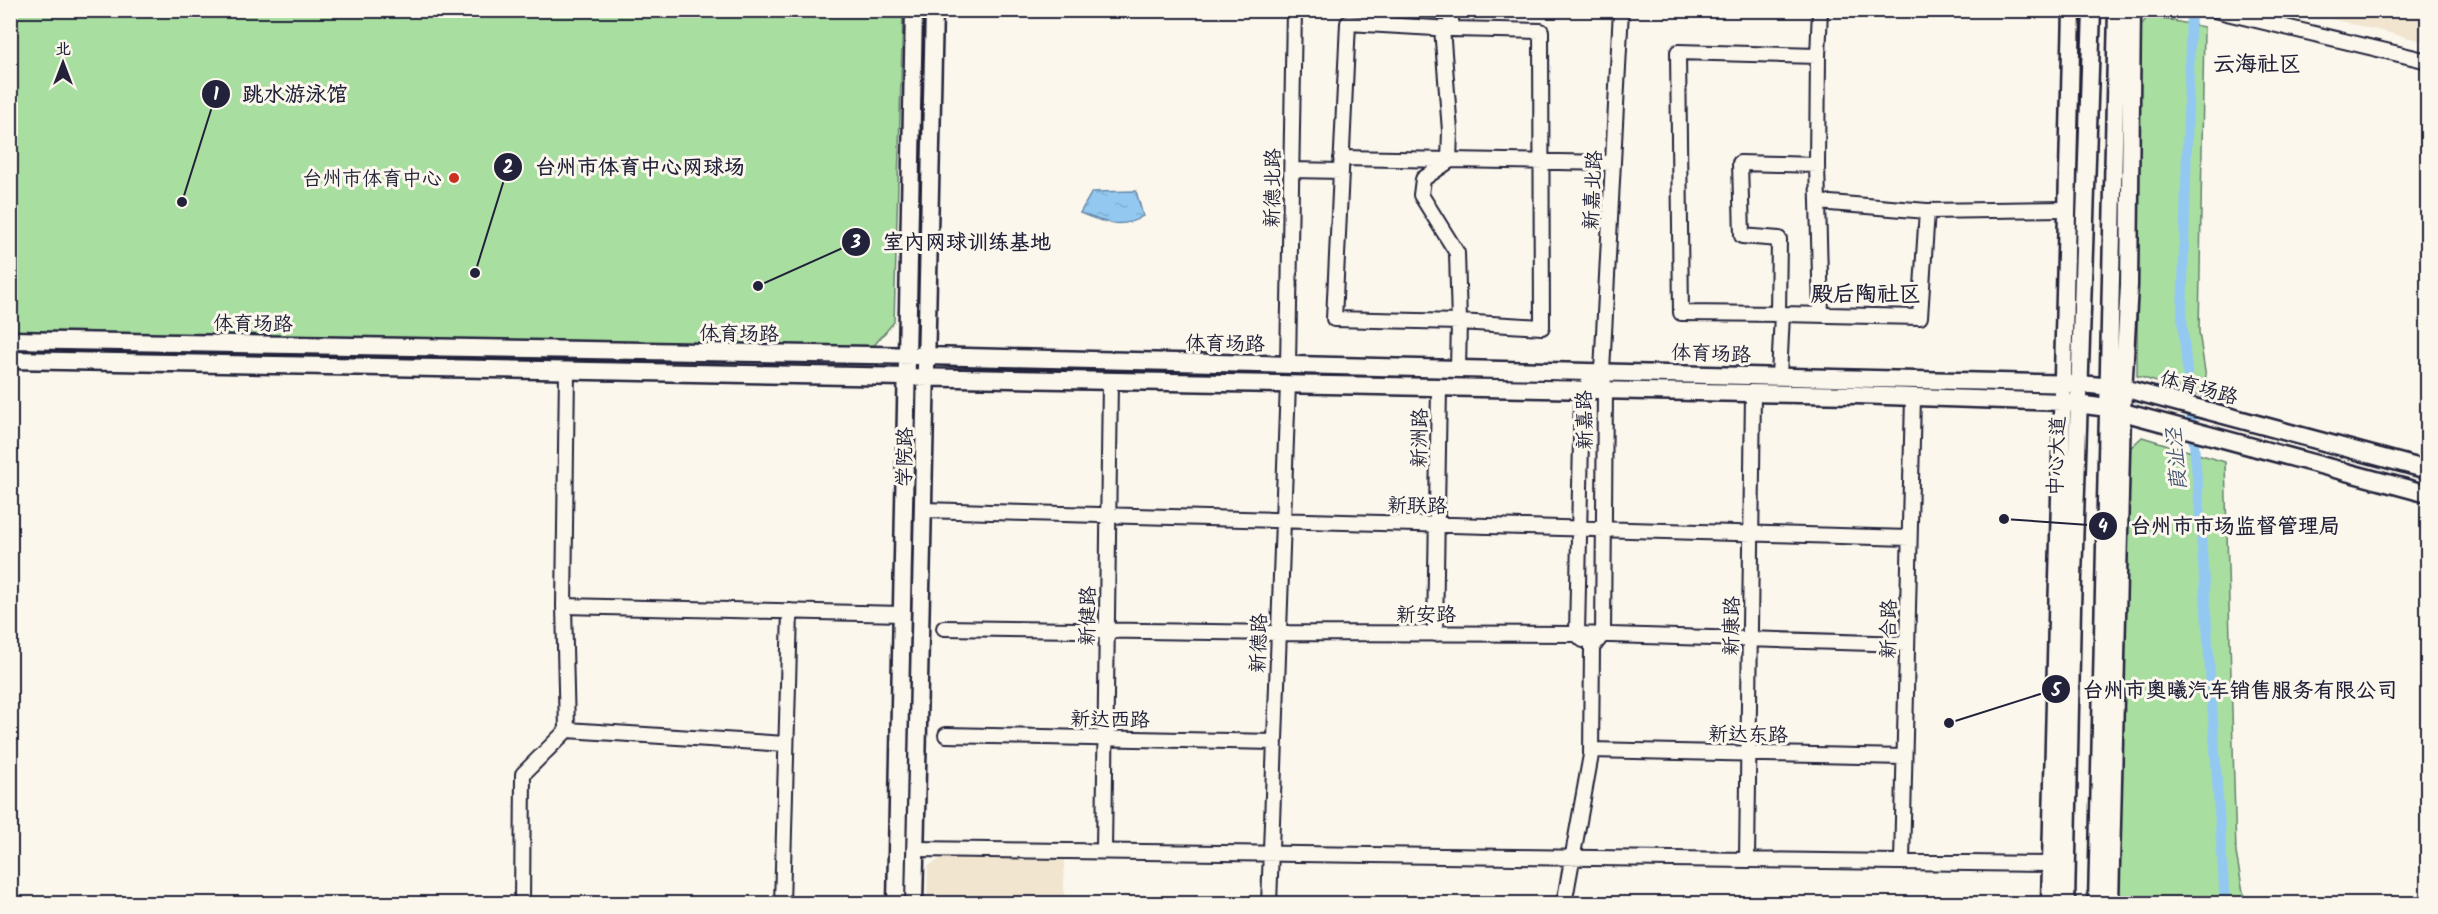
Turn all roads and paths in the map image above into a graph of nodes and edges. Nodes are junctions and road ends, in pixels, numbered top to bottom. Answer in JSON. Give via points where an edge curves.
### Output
{"nodes":[{"id":1,"x":914,"y":10,"type":"edge"},
{"id":2,"x":934,"y":10,"type":"edge"},
{"id":3,"x":1294,"y":10,"type":"edge"},
{"id":4,"x":1450,"y":10,"type":"edge"},
{"id":5,"x":1620,"y":10,"type":"edge"},
{"id":6,"x":1820,"y":10,"type":"edge"},
{"id":7,"x":2072,"y":10,"type":"edge"},
{"id":8,"x":2092,"y":10,"type":"edge"},
{"id":9,"x":2116,"y":10,"type":"edge"},
{"id":10,"x":2132,"y":10,"type":"edge"},
{"id":11,"x":2214,"y":10,"type":"edge"},
{"id":12,"x":1447,"y":29,"type":"junction"},
{"id":13,"x":1818,"y":56,"type":"junction"},
{"id":14,"x":2427,"y":61,"type":"edge"},
{"id":15,"x":1449,"y":161,"type":"junction"},
{"id":16,"x":1542,"y":163,"type":"junction"},
{"id":17,"x":1612,"y":164,"type":"junction"},
{"id":18,"x":1341,"y":165,"type":"junction"},
{"id":19,"x":1817,"y":165,"type":"junction"},
{"id":20,"x":1292,"y":170,"type":"junction"},
{"id":21,"x":2113,"y":178,"type":"junction"},
{"id":22,"x":2068,"y":179,"type":"junction"},
{"id":23,"x":1818,"y":202,"type":"junction"},
{"id":24,"x":2085,"y":204,"type":"junction"},
{"id":25,"x":2131,"y":208,"type":"junction"},
{"id":26,"x":2067,"y":209,"type":"junction"},
{"id":27,"x":1927,"y":211,"type":"junction"},
{"id":28,"x":1821,"y":313,"type":"junction"},
{"id":29,"x":1780,"y":314,"type":"junction"},
{"id":30,"x":1459,"y":322,"type":"junction"},
{"id":31,"x":10,"y":340,"type":"edge"},
{"id":32,"x":927,"y":356,"type":"junction"},
{"id":33,"x":907,"y":357,"type":"junction"},
{"id":34,"x":10,"y":360,"type":"edge"},
{"id":35,"x":1288,"y":365,"type":"junction"},
{"id":36,"x":1458,"y":368,"type":"junction"},
{"id":37,"x":567,"y":371,"type":"junction"},
{"id":38,"x":1602,"y":371,"type":"junction"},
{"id":39,"x":1779,"y":376,"type":"junction"},
{"id":40,"x":906,"y":377,"type":"junction"},
{"id":41,"x":926,"y":378,"type":"junction"},
{"id":42,"x":1110,"y":381,"type":"junction"},
{"id":43,"x":2061,"y":383,"type":"junction"},
{"id":44,"x":1288,"y":384,"type":"junction"},
{"id":45,"x":2080,"y":384,"type":"junction"},
{"id":46,"x":2116,"y":387,"type":"junction"},
{"id":47,"x":1439,"y":388,"type":"junction"},
{"id":48,"x":1582,"y":391,"type":"junction"},
{"id":49,"x":1605,"y":391,"type":"junction"},
{"id":50,"x":1754,"y":393,"type":"junction"},
{"id":51,"x":1913,"y":397,"type":"junction"},
{"id":52,"x":2061,"y":402,"type":"junction"},
{"id":53,"x":2079,"y":404,"type":"junction"},
{"id":54,"x":2115,"y":410,"type":"junction"},
{"id":55,"x":2427,"y":470,"type":"edge"},
{"id":56,"x":2427,"y":494,"type":"edge"},
{"id":57,"x":923,"y":510,"type":"junction"},
{"id":58,"x":1108,"y":516,"type":"junction"},
{"id":59,"x":1282,"y":521,"type":"junction"},
{"id":60,"x":1437,"y":525,"type":"junction"},
{"id":61,"x":1579,"y":528,"type":"junction"},
{"id":62,"x":1604,"y":529,"type":"junction"},
{"id":63,"x":1752,"y":532,"type":"junction"},
{"id":64,"x":1909,"y":538,"type":"junction"},
{"id":65,"x":2104,"y":604,"type":"junction"},
{"id":66,"x":564,"y":606,"type":"junction"},
{"id":67,"x":2072,"y":608,"type":"junction"},
{"id":68,"x":790,"y":611,"type":"junction"},
{"id":69,"x":902,"y":614,"type":"junction"},
{"id":70,"x":2055,"y":625,"type":"junction"},
{"id":71,"x":944,"y":628,"type":"dead end"},
{"id":72,"x":1107,"y":631,"type":"junction"},
{"id":73,"x":1278,"y":633,"type":"junction"},
{"id":74,"x":2116,"y":633,"type":"junction"},
{"id":75,"x":1435,"y":634,"type":"junction"},
{"id":76,"x":1577,"y":634,"type":"junction"},
{"id":77,"x":1603,"y":634,"type":"junction"},
{"id":78,"x":1750,"y":640,"type":"junction"},
{"id":79,"x":1907,"y":644,"type":"junction"},
{"id":80,"x":1592,"y":648,"type":"junction"},
{"id":81,"x":567,"y":730,"type":"junction"},
{"id":82,"x":946,"y":735,"type":"dead end"},
{"id":83,"x":1105,"y":738,"type":"junction"},
{"id":84,"x":1274,"y":742,"type":"junction"},
{"id":85,"x":785,"y":744,"type":"junction"},
{"id":86,"x":1591,"y":750,"type":"junction"},
{"id":87,"x":1749,"y":753,"type":"junction"},
{"id":88,"x":1904,"y":757,"type":"junction"},
{"id":89,"x":2052,"y":799,"type":"junction"},
{"id":90,"x":2112,"y":803,"type":"junction"},
{"id":91,"x":2099,"y":824,"type":"junction"},
{"id":92,"x":2067,"y":837,"type":"junction"},
{"id":93,"x":916,"y":849,"type":"junction"},
{"id":94,"x":1104,"y":851,"type":"junction"},
{"id":95,"x":1270,"y":852,"type":"junction"},
{"id":96,"x":1572,"y":857,"type":"junction"},
{"id":97,"x":1747,"y":860,"type":"junction"},
{"id":98,"x":1902,"y":862,"type":"junction"},
{"id":99,"x":2050,"y":864,"type":"junction"},
{"id":100,"x":522,"y":903,"type":"edge"},
{"id":101,"x":782,"y":903,"type":"edge"},
{"id":102,"x":896,"y":903,"type":"edge"},
{"id":103,"x":914,"y":903,"type":"edge"},
{"id":104,"x":1269,"y":903,"type":"edge"},
{"id":105,"x":1564,"y":903,"type":"edge"},
{"id":106,"x":2050,"y":903,"type":"edge"},
{"id":107,"x":2066,"y":903,"type":"edge"},
{"id":108,"x":2097,"y":903,"type":"edge"},
{"id":109,"x":2110,"y":903,"type":"edge"}],
"edges":[{"from":1,"to":33,"type":"main road","name":"学院路"},
{"from":2,"to":32,"type":"main road","name":"学院路"},
{"from":3,"to":20,"type":"street","name":"新德北路"},
{"from":4,"to":12,"type":"street"},
{"from":5,"to":17,"type":"street","name":"新嘉北路"},
{"from":6,"to":13,"type":"street"},
{"from":7,"to":22,"type":"main road"},
{"from":8,"to":24,"type":"main road","name":"中心大道"},
{"from":9,"to":21,"type":"main road"},
{"from":10,"to":25,"type":"main road"},
{"from":11,"to":14,"type":"street"},
{"from":12,"to":15,"type":"street"},
{"from":12,"to":16,"type":"street","via":[[1541,31]]},
{"from":12,"to":18,"type":"street","via":[[1347,23]]},
{"from":13,"to":19,"type":"street"},
{"from":13,"to":29,"type":"street","via":[[1678,52],[1681,313]]},
{"from":15,"to":16,"type":"street"},
{"from":15,"to":18,"type":"street"},
{"from":15,"to":30,"type":"street","via":[[1423,179],[1421,195],[1457,253]]},
{"from":16,"to":17,"type":"street"},
{"from":16,"to":30,"type":"street","via":[[1542,327]]},
{"from":17,"to":38,"type":"street","name":"新嘉北路"},
{"from":18,"to":20,"type":"street"},
{"from":18,"to":30,"type":"street","via":[[1334,319]]},
{"from":19,"to":23,"type":"street"},
{"from":19,"to":29,"type":"street","via":[[1740,163],[1742,236],[1779,239]]},
{"from":20,"to":35,"type":"street","name":"新德北路"},
{"from":21,"to":25,"type":"main road"},
{"from":21,"to":46,"type":"main road"},
{"from":22,"to":24,"type":"main road"},
{"from":22,"to":26,"type":"main road"},
{"from":23,"to":27,"type":"street"},
{"from":23,"to":28,"type":"street"},
{"from":24,"to":45,"type":"main road","name":"中心大道"},
{"from":25,"to":46,"type":"main road","via":[[2130,285]]},
{"from":26,"to":27,"type":"street"},
{"from":26,"to":43,"type":"main road"},
{"from":27,"to":28,"type":"street","via":[[1920,317]]},
{"from":28,"to":29,"type":"street"},
{"from":29,"to":39,"type":"street"},
{"from":30,"to":36,"type":"street"},
{"from":31,"to":33,"type":"main road","name":"体育场路"},
{"from":32,"to":33,"type":"main road","name":"体育场路"},
{"from":32,"to":35,"type":"main road","name":"体育场路"},
{"from":32,"to":41,"type":"main road","name":"学院路"},
{"from":33,"to":40,"type":"main road","name":"学院路"},
{"from":34,"to":37,"type":"main road"},
{"from":35,"to":36,"type":"main road","name":"体育场路"},
{"from":36,"to":38,"type":"main road","name":"体育场路"},
{"from":37,"to":40,"type":"main road"},
{"from":37,"to":66,"type":"street"},
{"from":38,"to":39,"type":"main road","name":"体育场路"},
{"from":38,"to":48,"type":"street","name":"新嘉路"},
{"from":38,"to":49,"type":"street","name":"新嘉路"},
{"from":39,"to":43,"type":"main road","name":"体育场路"},
{"from":40,"to":41,"type":"main road"},
{"from":40,"to":69,"type":"main road","name":"学院路"},
{"from":41,"to":42,"type":"main road"},
{"from":41,"to":57,"type":"main road","name":"学院路"},
{"from":42,"to":44,"type":"main road"},
{"from":42,"to":58,"type":"street","name":"新健路"},
{"from":43,"to":45,"type":"main road","name":"体育场路"},
{"from":43,"to":52,"type":"main road"},
{"from":44,"to":47,"type":"main road"},
{"from":44,"to":59,"type":"street","name":"新德路"},
{"from":45,"to":46,"type":"main road","name":"体育场路"},
{"from":45,"to":53,"type":"main road","name":"中心大道"},
{"from":46,"to":54,"type":"main road"},
{"from":46,"to":55,"type":"main road","name":"体育场路"},
{"from":47,"to":48,"type":"main road"},
{"from":47,"to":60,"type":"street","name":"新洲路"},
{"from":48,"to":49,"type":"main road"},
{"from":48,"to":61,"type":"street","name":"新嘉路"},
{"from":49,"to":50,"type":"main road"},
{"from":49,"to":62,"type":"street","name":"新嘉路"},
{"from":50,"to":51,"type":"main road"},
{"from":50,"to":63,"type":"street","name":"新康路"},
{"from":51,"to":52,"type":"main road"},
{"from":51,"to":64,"type":"street","name":"新合路"},
{"from":52,"to":53,"type":"main road"},
{"from":52,"to":70,"type":"main road"},
{"from":53,"to":54,"type":"main road"},
{"from":53,"to":67,"type":"main road","name":"中心大道"},
{"from":54,"to":56,"type":"main road"},
{"from":54,"to":65,"type":"main road"},
{"from":54,"to":74,"type":"main road","via":[[2120,584]]},
{"from":57,"to":58,"type":"street","name":"新联路"},
{"from":57,"to":93,"type":"main road","name":"学院路"},
{"from":58,"to":59,"type":"street","name":"新联路"},
{"from":58,"to":72,"type":"street","name":"新健路"},
{"from":59,"to":60,"type":"street","name":"新联路"},
{"from":59,"to":73,"type":"street","name":"新德路"},
{"from":60,"to":61,"type":"street","name":"新联路"},
{"from":60,"to":75,"type":"street","name":"新洲路"},
{"from":61,"to":62,"type":"street","name":"新联路"},
{"from":61,"to":76,"type":"street","name":"新嘉路"},
{"from":62,"to":63,"type":"street","name":"新联路"},
{"from":62,"to":77,"type":"street","name":"新嘉路"},
{"from":63,"to":64,"type":"street","name":"新联路"},
{"from":63,"to":78,"type":"street","name":"新康路"},
{"from":64,"to":79,"type":"street","name":"新合路"},
{"from":65,"to":74,"type":"main road"},
{"from":65,"to":91,"type":"main road"},
{"from":66,"to":68,"type":"street"},
{"from":66,"to":81,"type":"street"},
{"from":67,"to":70,"type":"main road"},
{"from":67,"to":92,"type":"main road","name":"中心大道"},
{"from":68,"to":69,"type":"street"},
{"from":68,"to":85,"type":"street"},
{"from":69,"to":102,"type":"main road","name":"学院路"},
{"from":70,"to":89,"type":"main road"},
{"from":71,"to":72,"type":"street","name":"新安路"},
{"from":72,"to":73,"type":"street","name":"新安路"},
{"from":72,"to":83,"type":"street","name":"新健路"},
{"from":73,"to":75,"type":"street","name":"新安路"},
{"from":73,"to":84,"type":"street","name":"新德路"},
{"from":74,"to":90,"type":"main road"},
{"from":75,"to":76,"type":"street","name":"新安路"},
{"from":76,"to":77,"type":"street","name":"新安路"},
{"from":76,"to":80,"type":"street"},
{"from":77,"to":78,"type":"street","name":"新安路"},
{"from":77,"to":80,"type":"street"},
{"from":78,"to":79,"type":"street","name":"新安路"},
{"from":78,"to":87,"type":"street","name":"新康路"},
{"from":79,"to":88,"type":"street","name":"新合路"},
{"from":80,"to":86,"type":"street"},
{"from":81,"to":85,"type":"street"},
{"from":81,"to":100,"type":"street","via":[[523,774]]},
{"from":82,"to":83,"type":"street","name":"新达西路"},
{"from":83,"to":84,"type":"street","name":"新达西路"},
{"from":83,"to":94,"type":"street","name":"新健路"},
{"from":84,"to":95,"type":"street","name":"新德路"},
{"from":85,"to":101,"type":"street"},
{"from":86,"to":87,"type":"street","name":"新达东路"},
{"from":86,"to":96,"type":"street"},
{"from":87,"to":88,"type":"street","name":"新达东路"},
{"from":87,"to":97,"type":"street","name":"新康路"},
{"from":88,"to":98,"type":"street","name":"新合路"},
{"from":89,"to":92,"type":"main road"},
{"from":89,"to":99,"type":"main road"},
{"from":90,"to":91,"type":"main road"},
{"from":90,"to":109,"type":"main road"},
{"from":91,"to":108,"type":"main road"},
{"from":92,"to":107,"type":"main road","name":"中心大道"},
{"from":93,"to":94,"type":"street"},
{"from":93,"to":103,"type":"main road","name":"学院路"},
{"from":94,"to":95,"type":"street"},
{"from":95,"to":96,"type":"street"},
{"from":95,"to":104,"type":"street","name":"新德路"},
{"from":96,"to":97,"type":"street"},
{"from":96,"to":105,"type":"street"},
{"from":97,"to":98,"type":"street"},
{"from":98,"to":99,"type":"street"},
{"from":99,"to":106,"type":"main road"}]}
